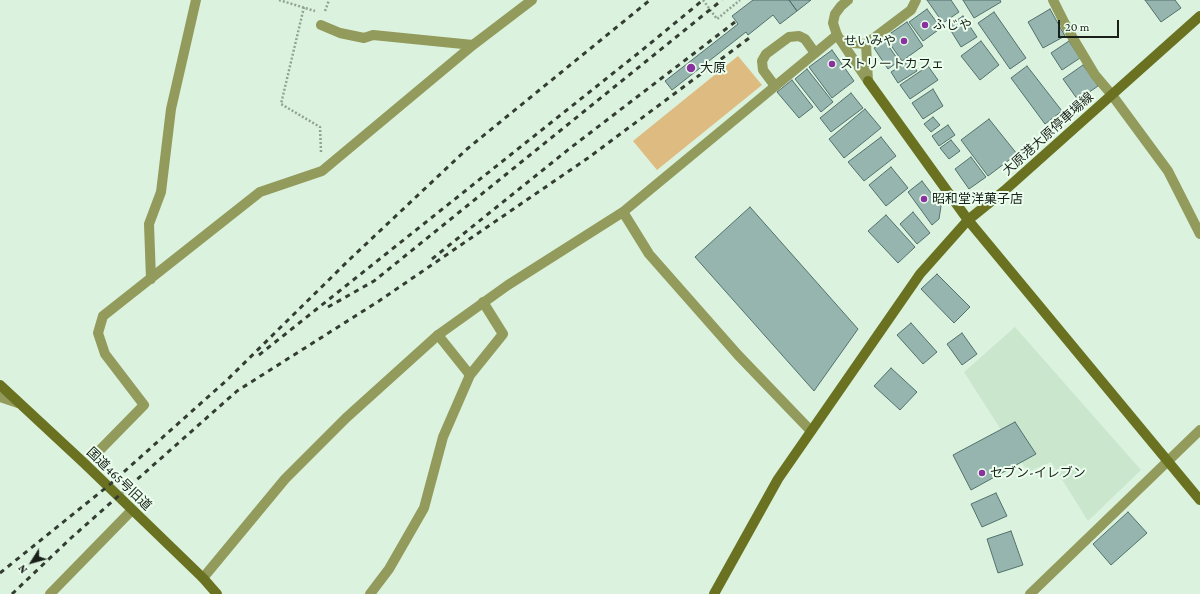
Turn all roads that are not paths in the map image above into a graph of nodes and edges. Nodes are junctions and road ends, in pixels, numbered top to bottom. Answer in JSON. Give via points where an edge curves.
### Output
{"nodes":[{"id":1,"x":196,"y":0,"type":"edge"},
{"id":2,"x":532,"y":0,"type":"edge"},
{"id":3,"x":848,"y":0,"type":"edge"},
{"id":4,"x":916,"y":0,"type":"edge"},
{"id":5,"x":1053,"y":0,"type":"edge"},
{"id":6,"x":1200,"y":16,"type":"edge"},
{"id":7,"x":321,"y":25,"type":"dead end"},
{"id":8,"x":839,"y":38,"type":"junction"},
{"id":9,"x":866,"y":44,"type":"junction"},
{"id":10,"x":473,"y":45,"type":"junction"},
{"id":11,"x":815,"y":53,"type":"junction"},
{"id":12,"x":868,"y":81,"type":"junction"},
{"id":13,"x":775,"y":86,"type":"junction"},
{"id":14,"x":1112,"y":94,"type":"junction"},
{"id":15,"x":624,"y":212,"type":"junction"},
{"id":16,"x":968,"y":220,"type":"junction"},
{"id":17,"x":1200,"y":234,"type":"edge"},
{"id":18,"x":151,"y":279,"type":"junction"},
{"id":19,"x":483,"y":302,"type":"junction"},
{"id":20,"x":438,"y":335,"type":"junction"},
{"id":21,"x":470,"y":375,"type":"junction"},
{"id":22,"x":0,"y":386,"type":"edge"},
{"id":23,"x":0,"y":397,"type":"edge"},
{"id":24,"x":18,"y":403,"type":"junction"},
{"id":25,"x":1200,"y":430,"type":"edge"},
{"id":26,"x":811,"y":431,"type":"junction"},
{"id":27,"x":95,"y":455,"type":"dead end"},
{"id":28,"x":1168,"y":462,"type":"junction"},
{"id":29,"x":1200,"y":500,"type":"edge"},
{"id":30,"x":132,"y":510,"type":"junction"},
{"id":31,"x":203,"y":578,"type":"junction"},
{"id":32,"x":50,"y":594,"type":"edge"},
{"id":33,"x":217,"y":594,"type":"edge"},
{"id":34,"x":370,"y":594,"type":"edge"},
{"id":35,"x":714,"y":594,"type":"edge"},
{"id":36,"x":1030,"y":594,"type":"edge"}],
"edges":[{"from":1,"to":18,"type":"street","via":[[171,109],[161,192],[149,224]]},
{"from":2,"to":10,"type":"street"},
{"from":3,"to":8,"type":"street","via":[[834,14],[833,23]]},
{"from":4,"to":9,"type":"street","via":[[911,10]]},
{"from":5,"to":14,"type":"street","via":[[1095,74]]},
{"from":6,"to":14,"type":"street","name":"大原港大原停車場線"},
{"from":7,"to":10,"type":"street","via":[[340,33],[364,38],[373,35]]},
{"from":8,"to":9,"type":"street"},
{"from":8,"to":11,"type":"street"},
{"from":8,"to":12,"type":"street"},
{"from":9,"to":12,"type":"street"},
{"from":10,"to":18,"type":"street","via":[[322,171],[260,192]]},
{"from":11,"to":13,"type":"street"},
{"from":11,"to":13,"type":"street","via":[[805,39],[799,36],[789,37],[766,54],[762,61],[764,70]]},
{"from":12,"to":16,"type":"street"},
{"from":13,"to":15,"type":"street"},
{"from":14,"to":16,"type":"street","name":"大原港大原停車場線"},
{"from":14,"to":17,"type":"street","via":[[1168,172]]},
{"from":15,"to":19,"type":"street"},
{"from":15,"to":26,"type":"street","via":[[649,254],[738,355]]},
{"from":16,"to":26,"type":"street","name":"大原港大原停車場線","via":[[920,274]]},
{"from":16,"to":28,"type":"street"},
{"from":18,"to":27,"type":"street","via":[[103,316],[98,333],[105,354],[144,405]]},
{"from":19,"to":20,"type":"street"},
{"from":19,"to":21,"type":"street","via":[[503,334]]},
{"from":20,"to":21,"type":"street"},
{"from":20,"to":31,"type":"street","via":[[346,418],[285,479]]},
{"from":21,"to":34,"type":"street","via":[[443,437],[424,508],[389,570]]},
{"from":22,"to":24,"type":"street","name":"国道465号旧道"},
{"from":23,"to":24,"type":"street"},
{"from":24,"to":30,"type":"street","name":"国道465号旧道"},
{"from":25,"to":28,"type":"street"},
{"from":26,"to":35,"type":"street","name":"大原港大原停車場線","via":[[778,480]]},
{"from":28,"to":29,"type":"street"},
{"from":28,"to":36,"type":"street"},
{"from":30,"to":31,"type":"street","name":"国道465号旧道"},
{"from":30,"to":32,"type":"street"},
{"from":31,"to":33,"type":"street","name":"国道465号旧道"}]}
